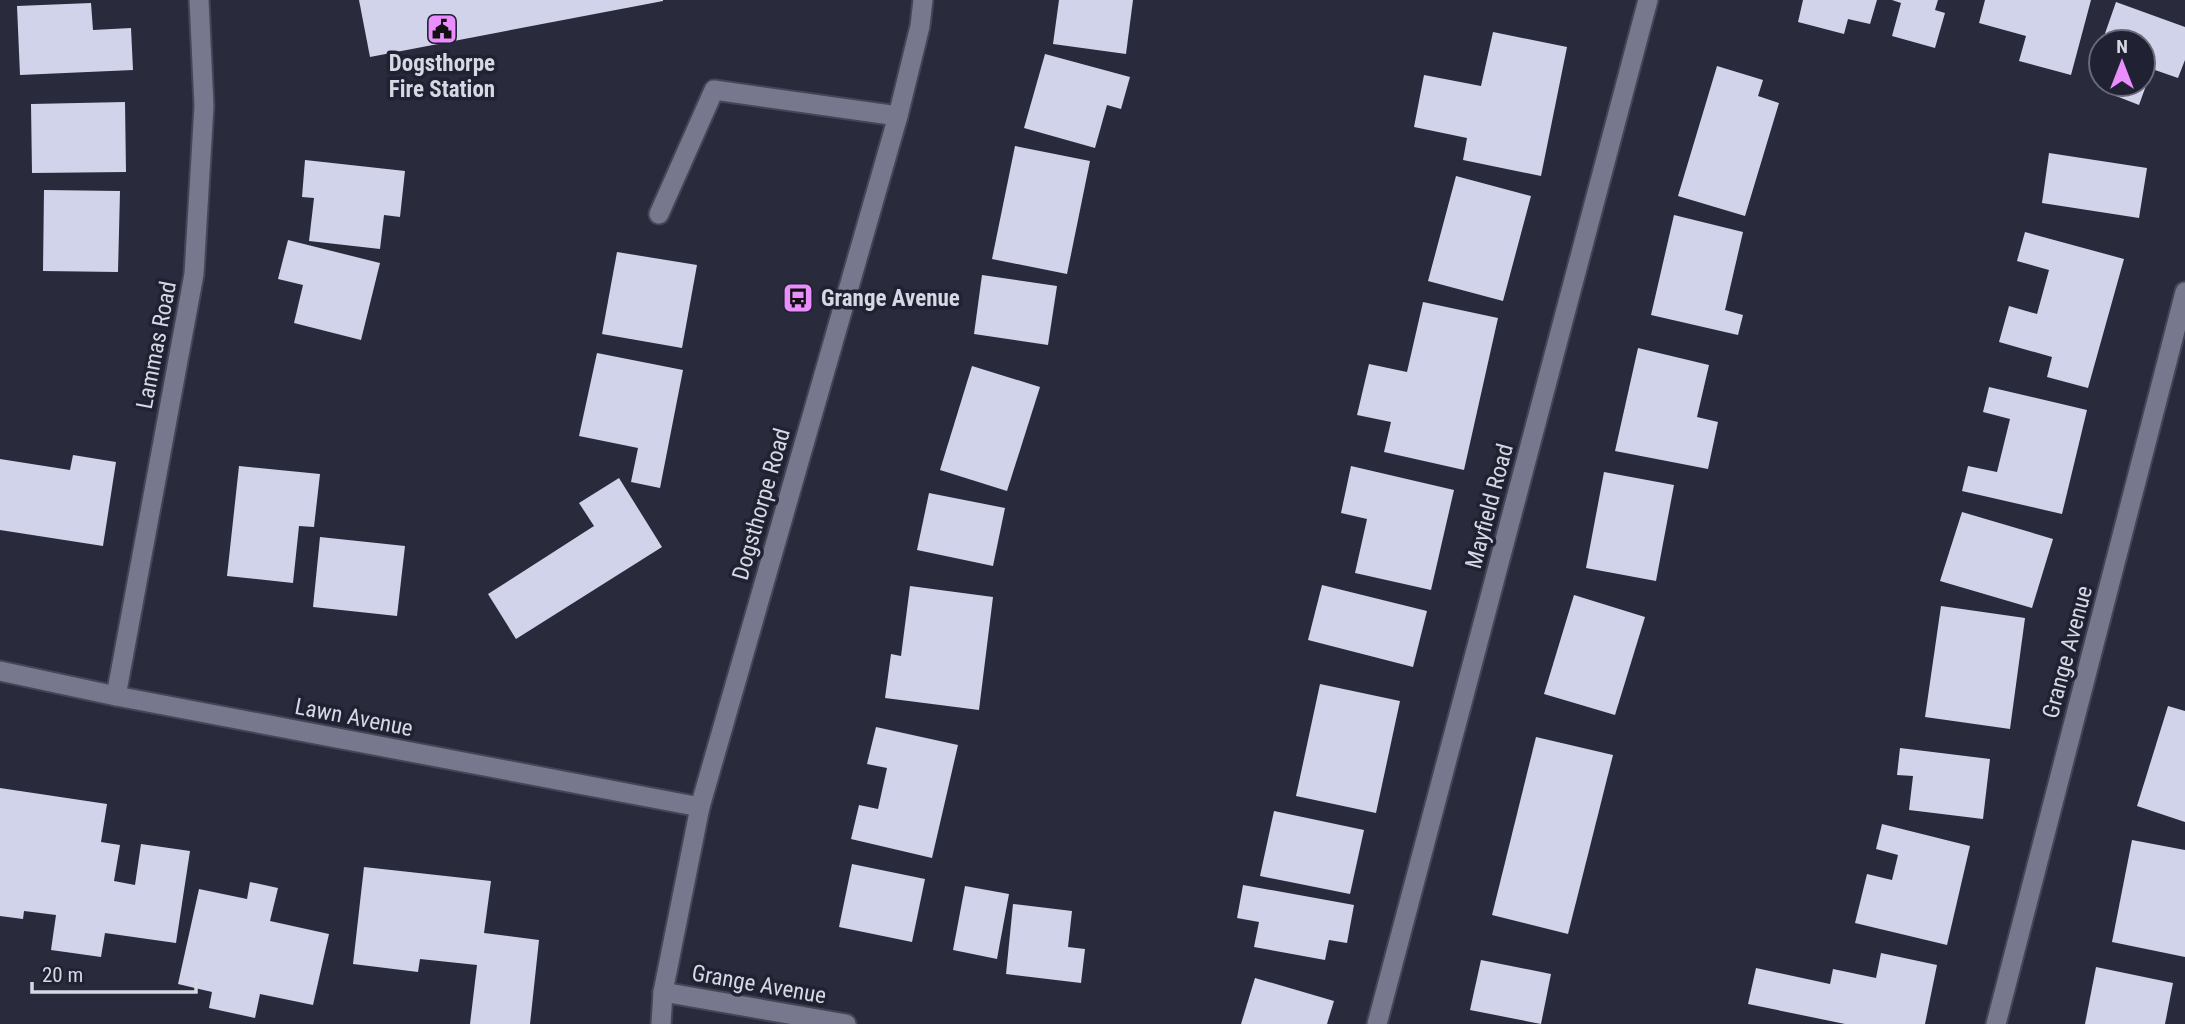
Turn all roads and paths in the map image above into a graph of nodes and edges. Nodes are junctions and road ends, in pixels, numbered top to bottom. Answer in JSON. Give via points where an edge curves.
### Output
{"nodes":[{"id":1,"x":199,"y":0,"type":"edge"},
{"id":2,"x":923,"y":0,"type":"edge"},
{"id":3,"x":1648,"y":0,"type":"edge"},
{"id":4,"x":898,"y":116,"type":"junction"},
{"id":5,"x":659,"y":214,"type":"dead end"},
{"id":6,"x":2185,"y":292,"type":"edge"},
{"id":7,"x":0,"y":671,"type":"edge"},
{"id":8,"x":116,"y":696,"type":"junction"},
{"id":9,"x":700,"y":807,"type":"junction"},
{"id":10,"x":663,"y":992,"type":"junction"},
{"id":11,"x":661,"y":1024,"type":"edge"},
{"id":12,"x":846,"y":1024,"type":"edge"},
{"id":13,"x":1377,"y":1024,"type":"edge"},
{"id":14,"x":1996,"y":1024,"type":"edge"}],
"edges":[{"from":1,"to":8,"type":"street","name":"Lammas Road","via":[[204,106],[194,274]]},
{"from":2,"to":4,"type":"street","name":"Dogsthorpe Road"},
{"from":3,"to":13,"type":"street","name":"Mayfield Road"},
{"from":4,"to":5,"type":"street","via":[[714,90]]},
{"from":4,"to":9,"type":"street","name":"Dogsthorpe Road"},
{"from":6,"to":14,"type":"street","name":"Grange Avenue"},
{"from":7,"to":8,"type":"street","name":"Lawn Avenue"},
{"from":8,"to":9,"type":"street","name":"Lawn Avenue"},
{"from":9,"to":10,"type":"street","name":"Dogsthorpe Road"},
{"from":10,"to":11,"type":"street","name":"Dogsthorpe Road"},
{"from":10,"to":12,"type":"street","name":"Grange Avenue"}]}
